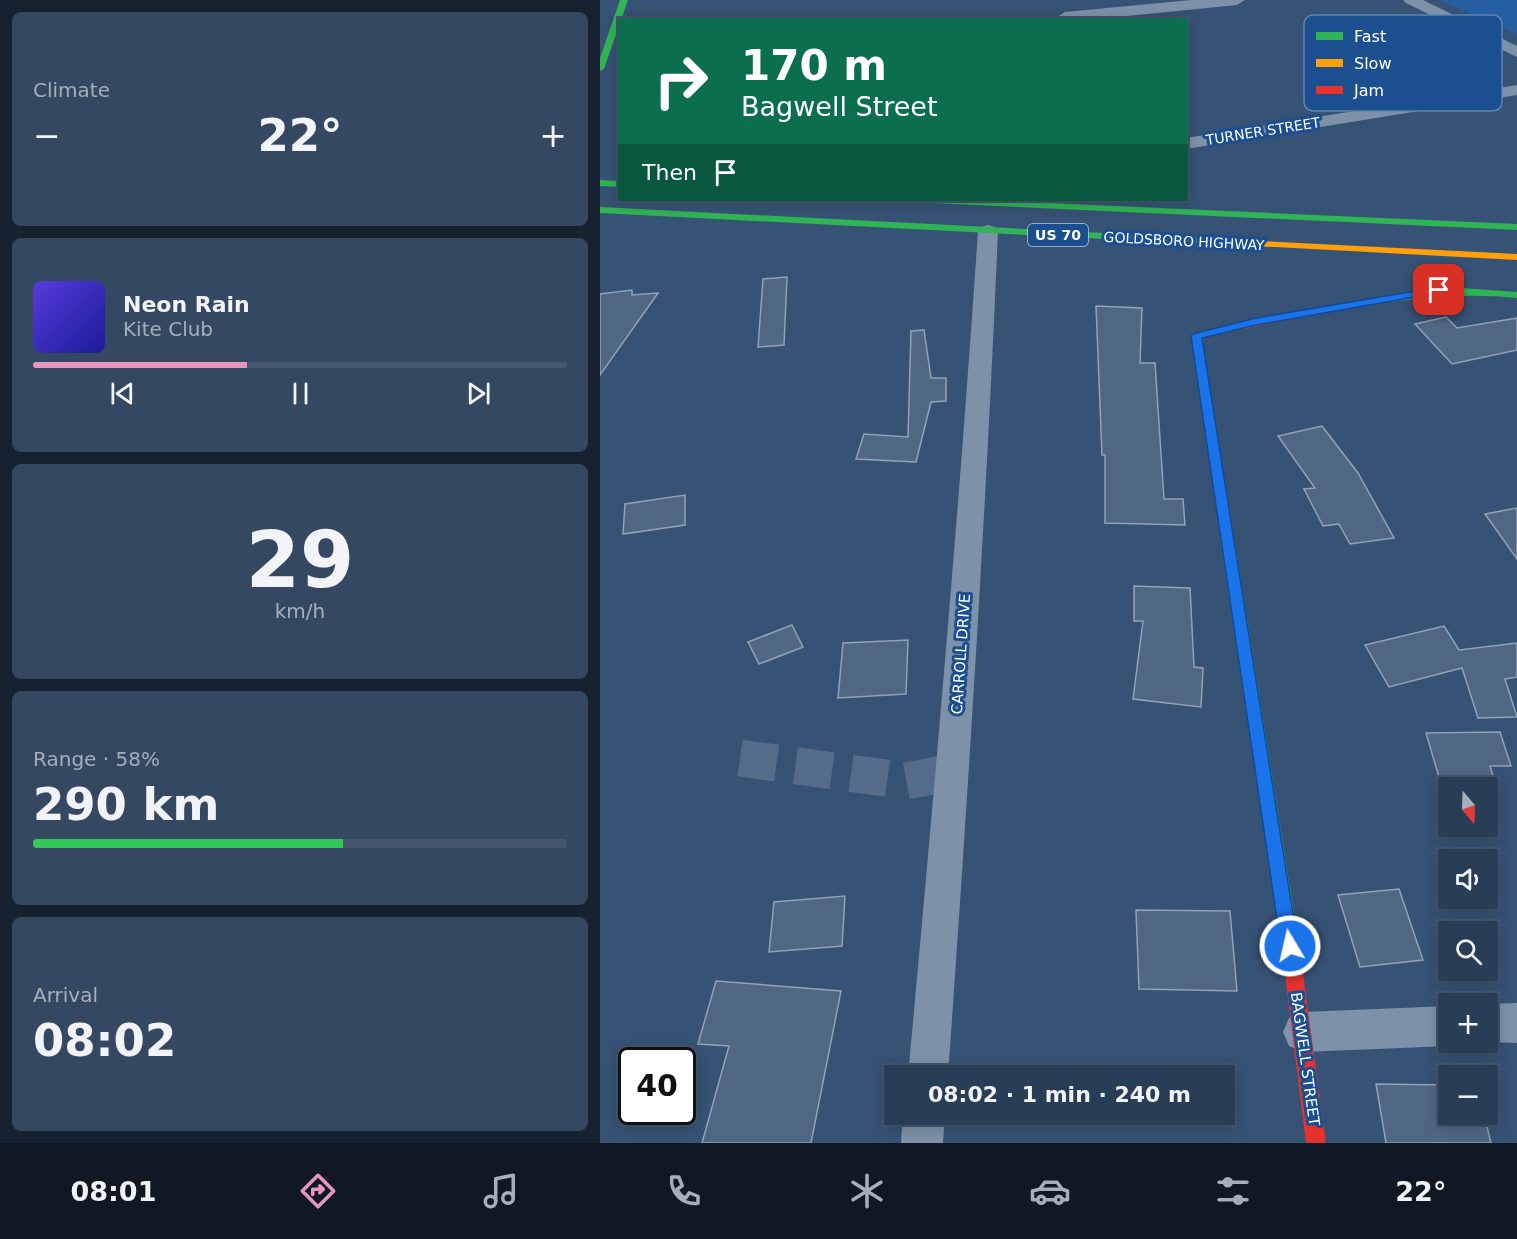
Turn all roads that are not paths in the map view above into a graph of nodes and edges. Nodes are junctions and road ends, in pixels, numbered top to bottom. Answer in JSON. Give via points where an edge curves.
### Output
{"nodes":[{"id":1,"x":624,"y":0,"type":"edge"},
{"id":2,"x":1237,"y":0,"type":"edge"},
{"id":3,"x":1411,"y":0,"type":"edge"},
{"id":4,"x":1063,"y":15,"type":"edge"},
{"id":5,"x":1442,"y":15,"type":"edge"},
{"id":6,"x":1502,"y":45,"type":"edge"},
{"id":7,"x":1517,"y":52,"type":"edge"},
{"id":8,"x":600,"y":69,"type":"edge"},
{"id":9,"x":1517,"y":90,"type":"edge"},
{"id":10,"x":1502,"y":92,"type":"edge"},
{"id":11,"x":1388,"y":111,"type":"edge"},
{"id":12,"x":1188,"y":144,"type":"edge"},
{"id":13,"x":600,"y":183,"type":"edge"},
{"id":14,"x":618,"y":184,"type":"edge"},
{"id":15,"x":953,"y":201,"type":"edge"},
{"id":16,"x":600,"y":210,"type":"edge"},
{"id":17,"x":1517,"y":227,"type":"edge"},
{"id":18,"x":988,"y":231,"type":"junction"},
{"id":19,"x":1517,"y":257,"type":"edge"},
{"id":20,"x":1517,"y":295,"type":"edge"},
{"id":21,"x":1517,"y":1023,"type":"edge"},
{"id":22,"x":1498,"y":1024,"type":"edge"},
{"id":23,"x":1438,"y":1026,"type":"edge"},
{"id":24,"x":1303,"y":1032,"type":"junction"},
{"id":25,"x":929,"y":1065,"type":"edge"},
{"id":26,"x":923,"y":1125,"type":"edge"},
{"id":27,"x":922,"y":1143,"type":"edge"},
{"id":28,"x":1316,"y":1143,"type":"edge"}],
"edges":[{"from":1,"to":8,"type":"main road"},
{"from":2,"to":4,"type":"street"},
{"from":3,"to":5,"type":"street"},
{"from":6,"to":7,"type":"street"},
{"from":9,"to":10,"type":"street","name":"TURNER STREET"},
{"from":11,"to":12,"type":"street","name":"TURNER STREET"},
{"from":13,"to":14,"type":"main road"},
{"from":15,"to":17,"type":"main road","name":"GOLDSBORO HIGHWAY","number":"US 70"},
{"from":16,"to":18,"type":"main road","name":"GOLDSBORO HIGHWAY","number":"US 70"},
{"from":18,"to":19,"type":"main road","name":"GOLDSBORO HIGHWAY","number":"US 70"},
{"from":18,"to":25,"type":"street","name":"CARROLL DRIVE"},
{"from":20,"to":24,"type":"main road","name":"BAGWELL STREET","via":[[1494,290],[1439,290],[1196,336]]},
{"from":21,"to":22,"type":"street"},
{"from":23,"to":24,"type":"street"},
{"from":24,"to":28,"type":"main road","name":"BAGWELL STREET"},
{"from":26,"to":27,"type":"street"}]}
